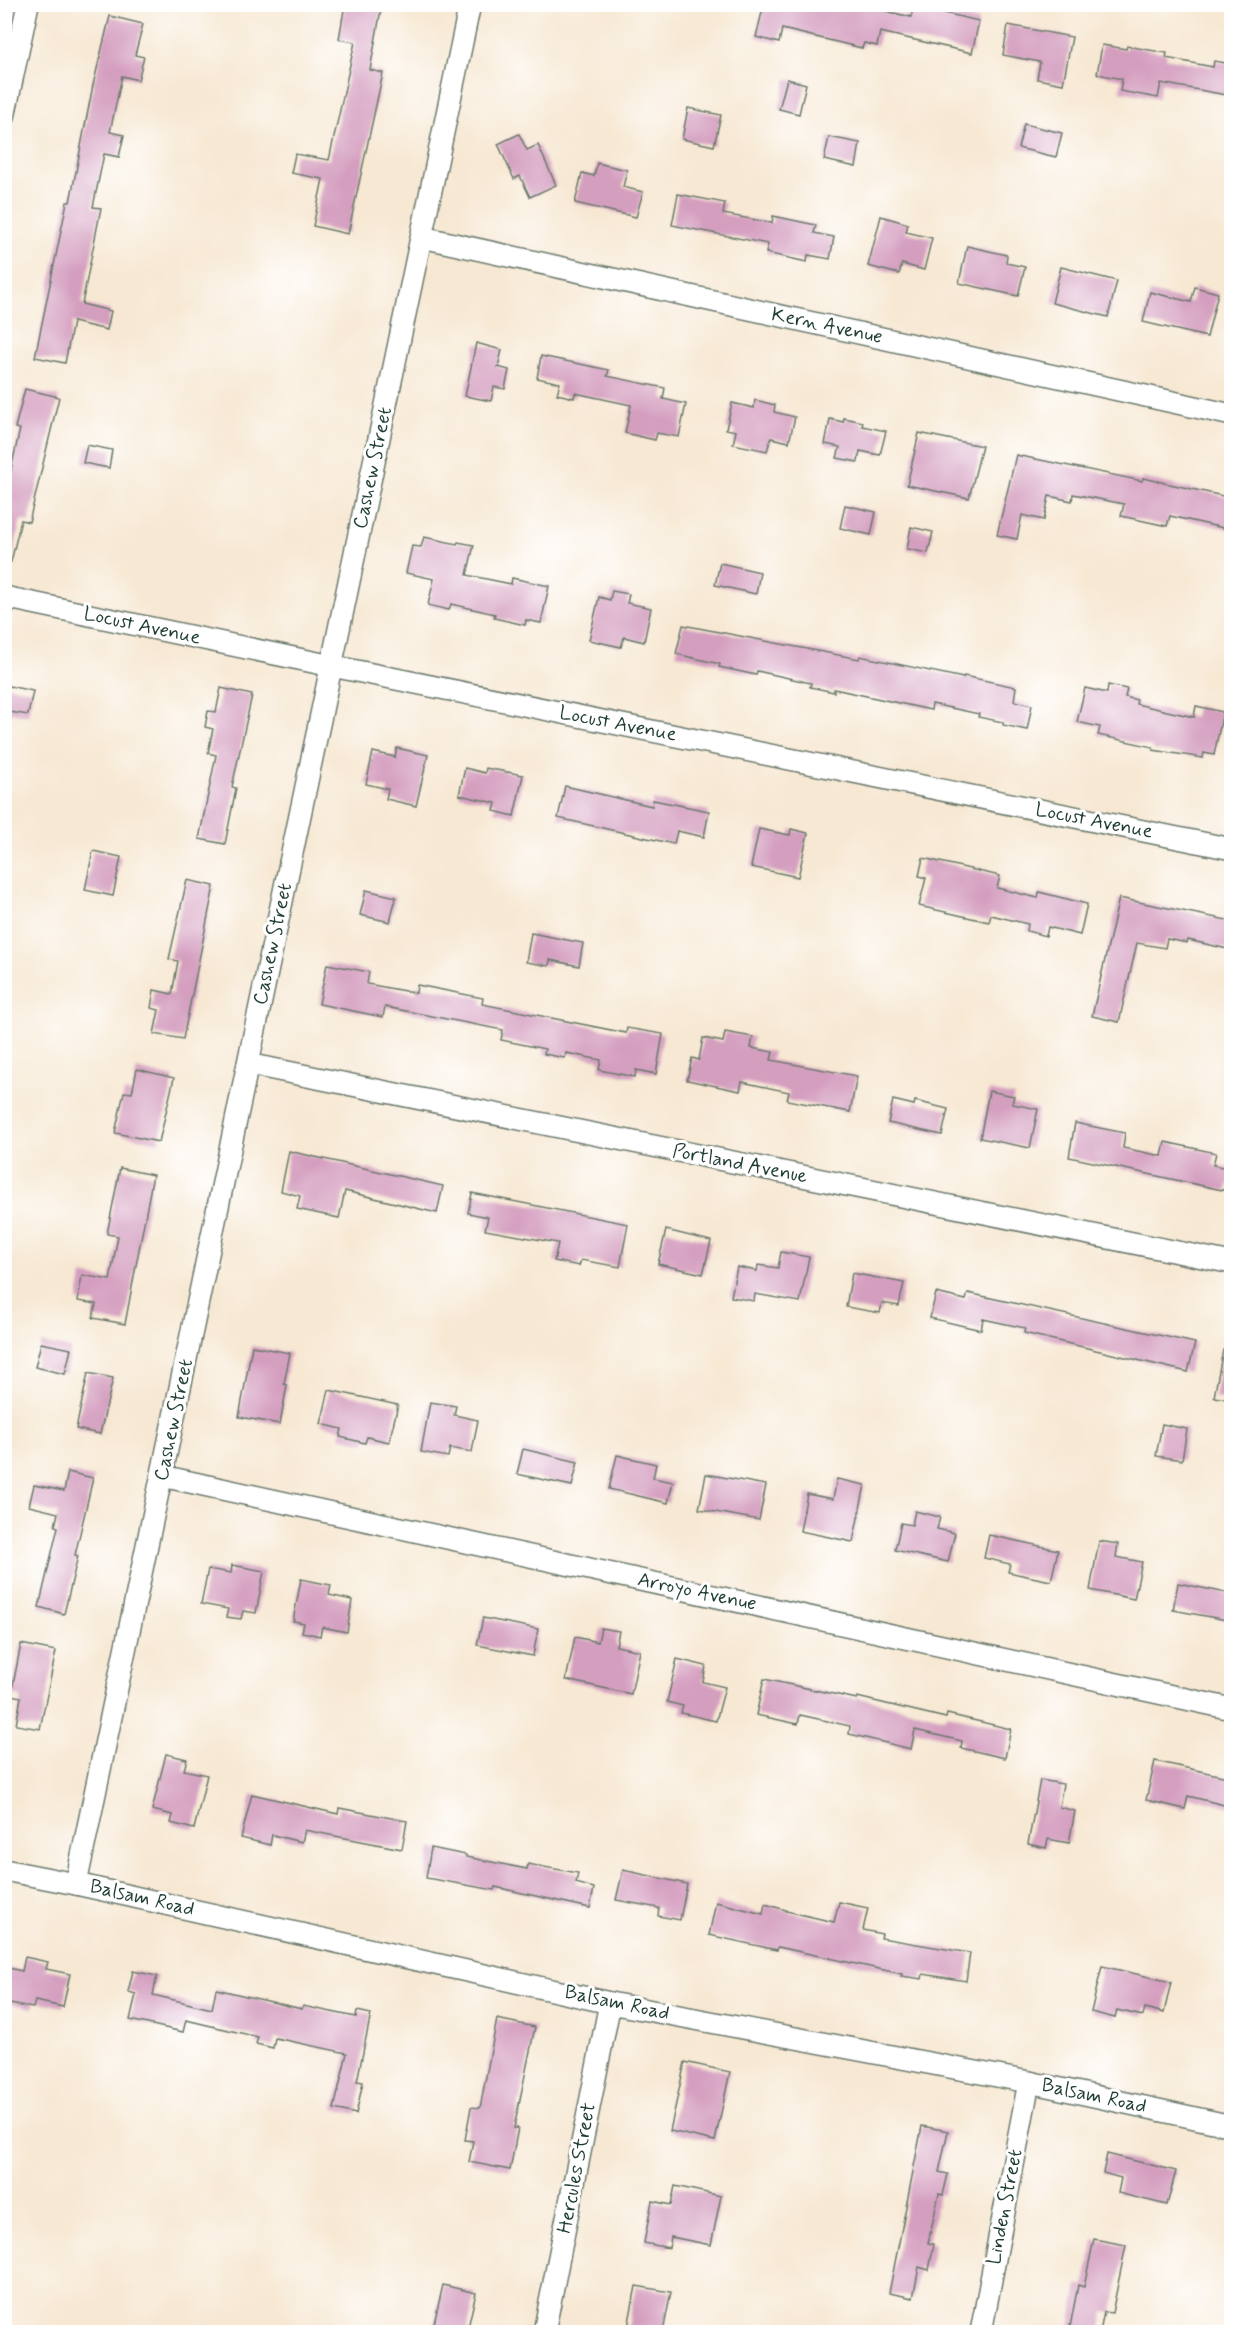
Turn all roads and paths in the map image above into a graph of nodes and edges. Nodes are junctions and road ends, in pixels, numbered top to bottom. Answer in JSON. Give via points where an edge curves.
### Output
{"nodes":[{"id":1,"x":28,"y":4,"type":"edge"},
{"id":2,"x":470,"y":4,"type":"edge"},
{"id":3,"x":4,"y":117,"type":"edge"},
{"id":4,"x":422,"y":237,"type":"junction"},
{"id":5,"x":1232,"y":414,"type":"edge"},
{"id":6,"x":4,"y":597,"type":"edge"},
{"id":7,"x":332,"y":666,"type":"junction"},
{"id":8,"x":1232,"y":849,"type":"edge"},
{"id":9,"x":248,"y":1064,"type":"junction"},
{"id":10,"x":1232,"y":1263,"type":"edge"},
{"id":11,"x":162,"y":1476,"type":"junction"},
{"id":12,"x":1232,"y":1709,"type":"edge"},
{"id":13,"x":4,"y":1870,"type":"edge"},
{"id":14,"x":76,"y":1884,"type":"junction"},
{"id":15,"x":609,"y":2003,"type":"junction"},
{"id":16,"x":1029,"y":2082,"type":"junction"},
{"id":17,"x":1232,"y":2126,"type":"edge"},
{"id":18,"x":544,"y":2332,"type":"edge"},
{"id":19,"x":981,"y":2332,"type":"edge"}],
"edges":[{"from":1,"to":3,"type":"street"},
{"from":2,"to":4,"type":"street","name":"Cashew Street"},
{"from":4,"to":5,"type":"street","name":"Kern Avenue"},
{"from":4,"to":7,"type":"street","name":"Cashew Street"},
{"from":6,"to":7,"type":"street","name":"Locust Avenue"},
{"from":7,"to":8,"type":"street","name":"Locust Avenue"},
{"from":7,"to":9,"type":"street","name":"Cashew Street"},
{"from":9,"to":10,"type":"street","name":"Portland Avenue"},
{"from":9,"to":11,"type":"street","name":"Cashew Street"},
{"from":11,"to":12,"type":"street","name":"Arroyo Avenue"},
{"from":11,"to":14,"type":"street","name":"Cashew Street"},
{"from":13,"to":14,"type":"street","name":"Balsam Road"},
{"from":14,"to":15,"type":"street","name":"Balsam Road"},
{"from":15,"to":16,"type":"street","name":"Balsam Road"},
{"from":15,"to":18,"type":"street","name":"Hercules Street"},
{"from":16,"to":17,"type":"street","name":"Balsam Road"},
{"from":16,"to":19,"type":"street","name":"Linden Street"}]}
